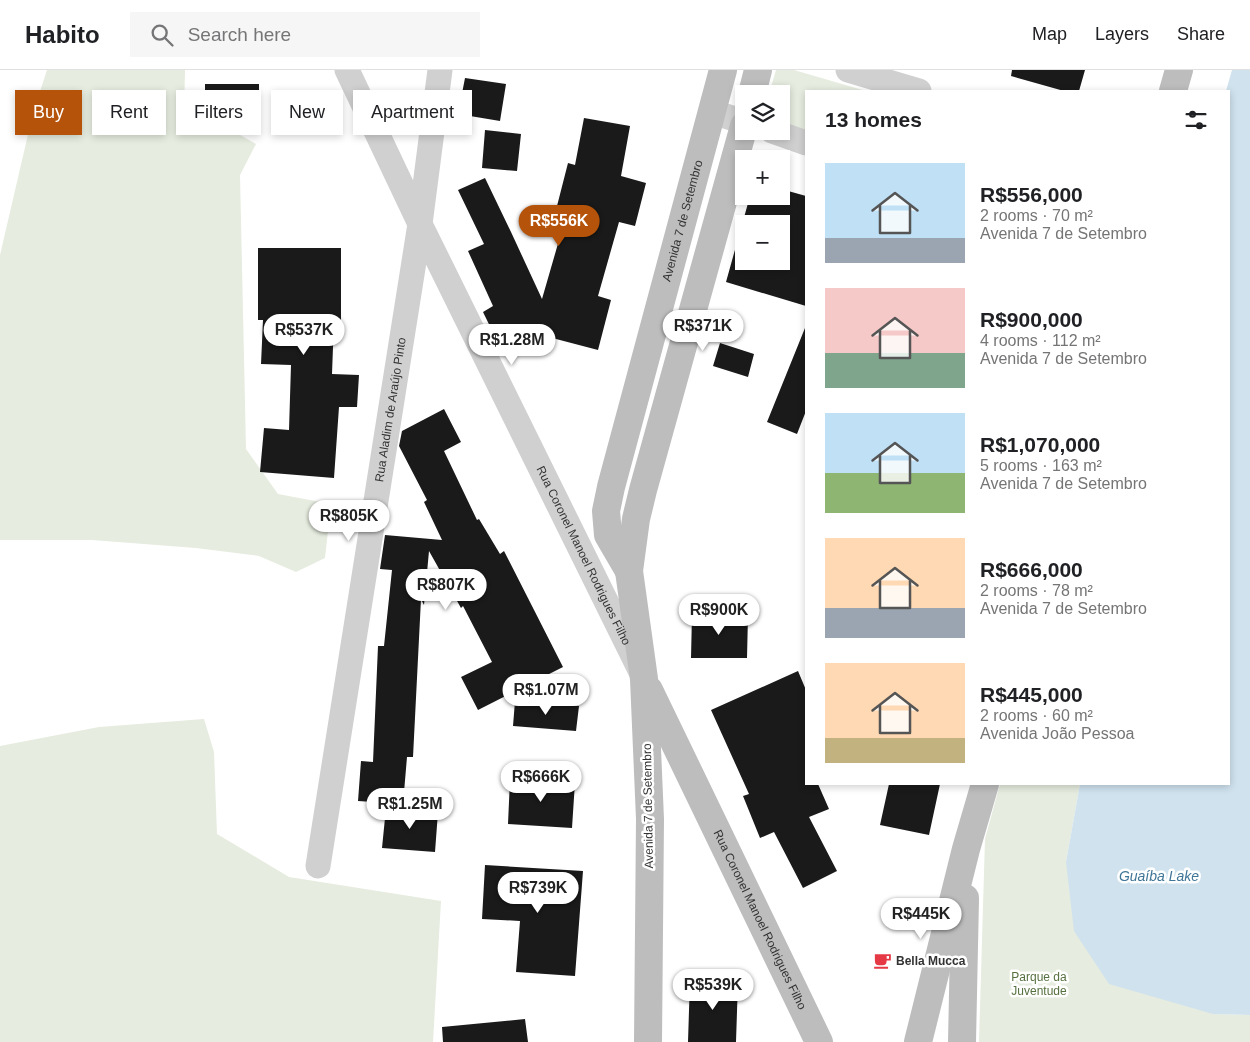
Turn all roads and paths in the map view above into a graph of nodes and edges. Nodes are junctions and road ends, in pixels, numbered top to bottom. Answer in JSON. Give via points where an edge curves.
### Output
{"nodes":[{"id":1,"x":347,"y":70,"type":"edge"},
{"id":2,"x":440,"y":70,"type":"edge"},
{"id":3,"x":723,"y":70,"type":"edge"},
{"id":4,"x":758,"y":70,"type":"edge"},
{"id":5,"x":848,"y":70,"type":"edge"},
{"id":6,"x":1179,"y":70,"type":"edge"},
{"id":7,"x":754,"y":85,"type":"edge"},
{"id":8,"x":916,"y":90,"type":"edge"},
{"id":9,"x":1173,"y":90,"type":"edge"},
{"id":10,"x":712,"y":112,"type":"junction"},
{"id":11,"x":735,"y":119,"type":"edge"},
{"id":12,"x":790,"y":137,"type":"edge"},
{"id":13,"x":740,"y":140,"type":"edge"},
{"id":14,"x":805,"y":143,"type":"edge"},
{"id":15,"x":420,"y":224,"type":"junction"},
{"id":16,"x":633,"y":405,"type":"junction"},
{"id":17,"x":664,"y":413,"type":"junction"},
{"id":18,"x":629,"y":571,"type":"junction"},
{"id":19,"x":644,"y":679,"type":"junction"},
{"id":20,"x":985,"y":785,"type":"edge"},
{"id":21,"x":966,"y":849,"type":"junction"},
{"id":22,"x":318,"y":866,"type":"dead end"},
{"id":23,"x":648,"y":1042,"type":"edge"},
{"id":24,"x":819,"y":1042,"type":"edge"},
{"id":25,"x":918,"y":1042,"type":"edge"},
{"id":26,"x":962,"y":1042,"type":"edge"}],
"edges":[{"from":1,"to":15,"type":"street","name":"Rua Coronel Manoel Rodrigues Filho"},
{"from":2,"to":15,"type":"street","name":"Rua Aladim de Araújo Pinto"},
{"from":3,"to":10,"type":"street","name":"Avenida 7 de Setembro"},
{"from":4,"to":7,"type":"street"},
{"from":5,"to":8,"type":"street"},
{"from":6,"to":9,"type":"street"},
{"from":10,"to":11,"type":"street"},
{"from":10,"to":16,"type":"street","name":"Avenida 7 de Setembro"},
{"from":12,"to":14,"type":"street"},
{"from":13,"to":17,"type":"street","name":"Avenida 7 de Setembro"},
{"from":15,"to":19,"type":"street","name":"Rua Coronel Manoel Rodrigues Filho"},
{"from":15,"to":22,"type":"street","name":"Rua Aladim de Araújo Pinto"},
{"from":16,"to":17,"type":"street"},
{"from":16,"to":18,"type":"street","name":"Avenida 7 de Setembro","via":[[606,512],[608,535]]},
{"from":17,"to":18,"type":"street","name":"Avenida 7 de Setembro","via":[[636,518]]},
{"from":18,"to":19,"type":"street","name":"Avenida 7 de Setembro"},
{"from":19,"to":23,"type":"street","name":"Avenida 7 de Setembro","via":[[650,819]]},
{"from":19,"to":24,"type":"street","name":"Rua Coronel Manoel Rodrigues Filho"},
{"from":20,"to":21,"type":"street"},
{"from":21,"to":25,"type":"street"},
{"from":21,"to":26,"type":"street"}]}
